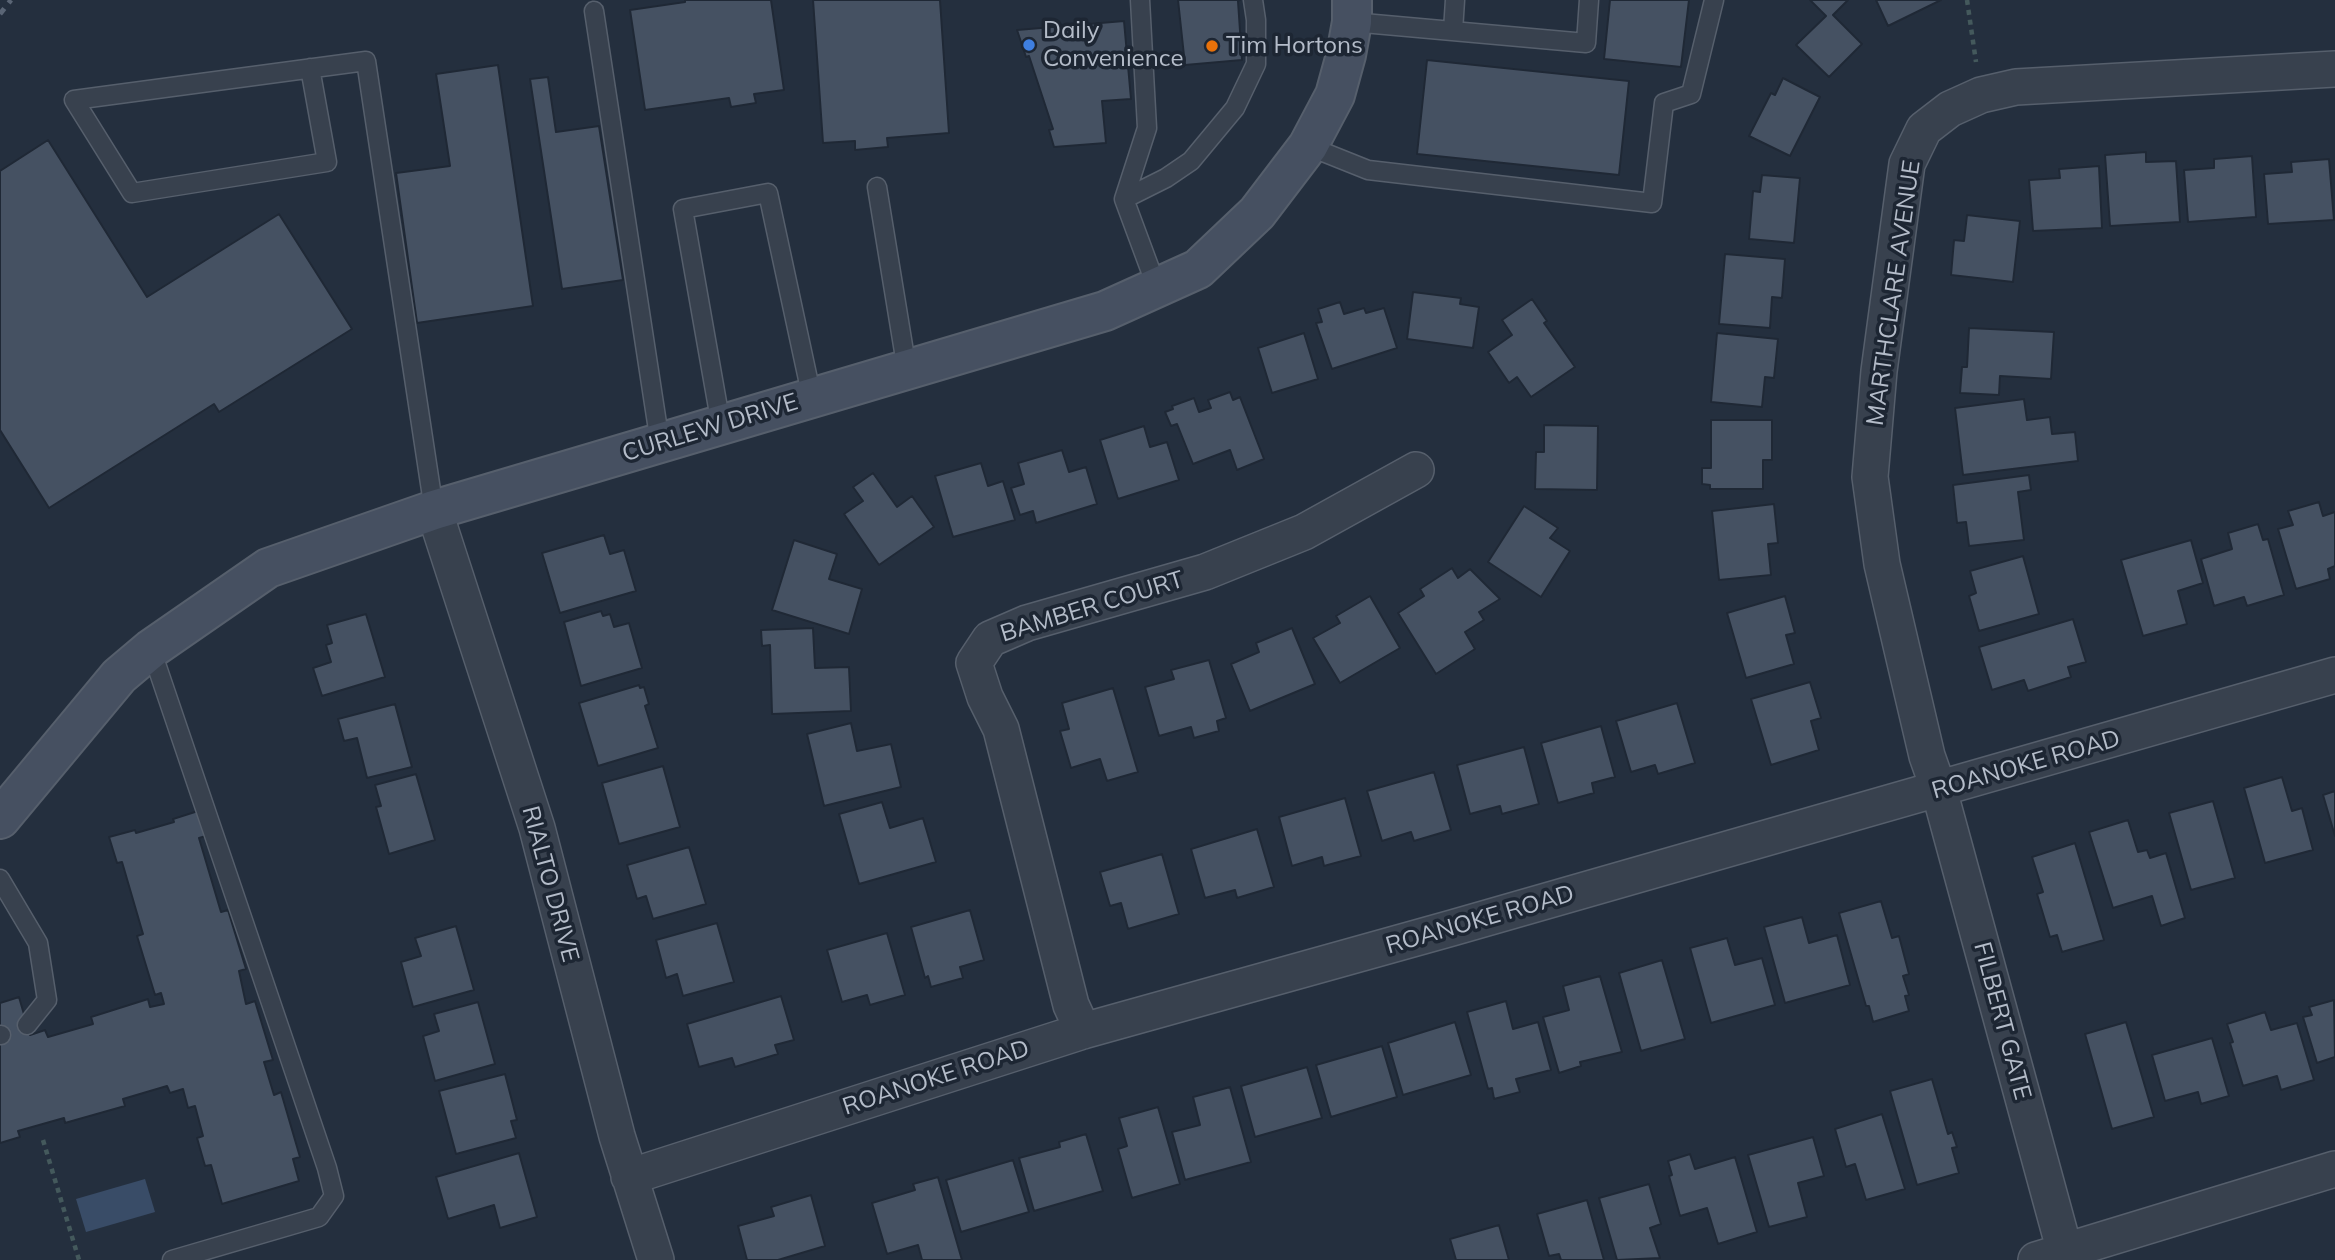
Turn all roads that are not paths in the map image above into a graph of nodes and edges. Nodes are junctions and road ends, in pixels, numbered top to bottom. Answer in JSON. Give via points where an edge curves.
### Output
{"nodes":[{"id":1,"x":1140,"y":0,"type":"edge"},
{"id":2,"x":1253,"y":0,"type":"edge"},
{"id":3,"x":1455,"y":0,"type":"edge"},
{"id":4,"x":1589,"y":0,"type":"edge"},
{"id":5,"x":1713,"y":0,"type":"edge"},
{"id":6,"x":594,"y":11,"type":"dead end"},
{"id":7,"x":1352,"y":11,"type":"edge"},
{"id":8,"x":1453,"y":31,"type":"junction"},
{"id":9,"x":310,"y":68,"type":"junction"},
{"id":10,"x":2335,"y":69,"type":"edge"},
{"id":11,"x":1308,"y":146,"type":"junction"},
{"id":12,"x":877,"y":187,"type":"dead end"},
{"id":13,"x":1124,"y":199,"type":"junction"},
{"id":14,"x":1157,"y":288,"type":"junction"},
{"id":15,"x":907,"y":370,"type":"junction"},
{"id":16,"x":812,"y":398,"type":"junction"},
{"id":17,"x":721,"y":425,"type":"junction"},
{"id":18,"x":660,"y":443,"type":"junction"},
{"id":19,"x":1416,"y":470,"type":"dead end"},
{"id":20,"x":434,"y":510,"type":"junction"},
{"id":21,"x":151,"y":649,"type":"junction"},
{"id":22,"x":2335,"y":675,"type":"edge"},
{"id":23,"x":1939,"y":790,"type":"junction"},
{"id":24,"x":0,"y":819,"type":"edge"},
{"id":25,"x":0,"y":878,"type":"edge"},
{"id":26,"x":27,"y":1025,"type":"dead end"},
{"id":27,"x":1083,"y":1031,"type":"junction"},
{"id":28,"x":2335,"y":1169,"type":"edge"},
{"id":29,"x":629,"y":1177,"type":"junction"},
{"id":30,"x":2051,"y":1256,"type":"edge"},
{"id":31,"x":172,"y":1260,"type":"edge"},
{"id":32,"x":656,"y":1260,"type":"edge"}],
"edges":[{"from":1,"to":13,"type":"lane","via":[[1147,128]]},
{"from":2,"to":13,"type":"lane","via":[[1256,64],[1235,108],[1191,161]]},
{"from":3,"to":8,"type":"lane"},
{"from":4,"to":8,"type":"lane","via":[[1586,43]]},
{"from":5,"to":11,"type":"lane","via":[[1691,94],[1664,103],[1651,203],[1368,170]]},
{"from":6,"to":18,"type":"lane"},
{"from":7,"to":8,"type":"lane"},
{"from":7,"to":11,"type":"street","name":"CURLEW DRIVE","via":[[1335,95]]},
{"from":9,"to":9,"type":"lane","via":[[179,86],[74,100],[132,193],[327,162]]},
{"from":9,"to":20,"type":"lane","via":[[366,61]]},
{"from":10,"to":23,"type":"street","name":"MARTHCLARE AVENUE","via":[[2016,87],[1950,109],[1924,129],[1907,164],[1879,371],[1870,477],[1882,564],[1917,718]]},
{"from":11,"to":14,"type":"street","name":"CURLEW DRIVE","via":[[1257,213],[1198,269]]},
{"from":12,"to":15,"type":"lane"},
{"from":13,"to":14,"type":"lane"},
{"from":14,"to":15,"type":"street","name":"CURLEW DRIVE","via":[[1105,311]]},
{"from":15,"to":16,"type":"street","name":"CURLEW DRIVE"},
{"from":16,"to":17,"type":"street","name":"CURLEW DRIVE"},
{"from":16,"to":17,"type":"lane","via":[[768,192],[683,209]]},
{"from":17,"to":18,"type":"street","name":"CURLEW DRIVE"},
{"from":18,"to":20,"type":"street","name":"CURLEW DRIVE"},
{"from":19,"to":27,"type":"street","name":"BAMBER COURT","via":[[1304,532],[1205,572],[1027,623],[990,639],[974,663],[1001,729],[1071,1005]]},
{"from":20,"to":21,"type":"street","name":"CURLEW DRIVE","via":[[268,568]]},
{"from":20,"to":29,"type":"street","name":"RIALTO DRIVE","via":[[537,828]]},
{"from":21,"to":24,"type":"street","name":"CURLEW DRIVE","via":[[119,676]]},
{"from":21,"to":31,"type":"lane","via":[[334,1195],[319,1217]]},
{"from":22,"to":23,"type":"street","name":"ROANOKE ROAD"},
{"from":23,"to":27,"type":"street","name":"ROANOKE ROAD"},
{"from":23,"to":30,"type":"street","name":"FILBERT GATE"},
{"from":25,"to":26,"type":"lane","via":[[38,943],[47,1000]]},
{"from":27,"to":29,"type":"street","name":"ROANOKE ROAD"},
{"from":28,"to":30,"type":"street"},
{"from":29,"to":32,"type":"street","name":"RIALTO DRIVE"}]}
